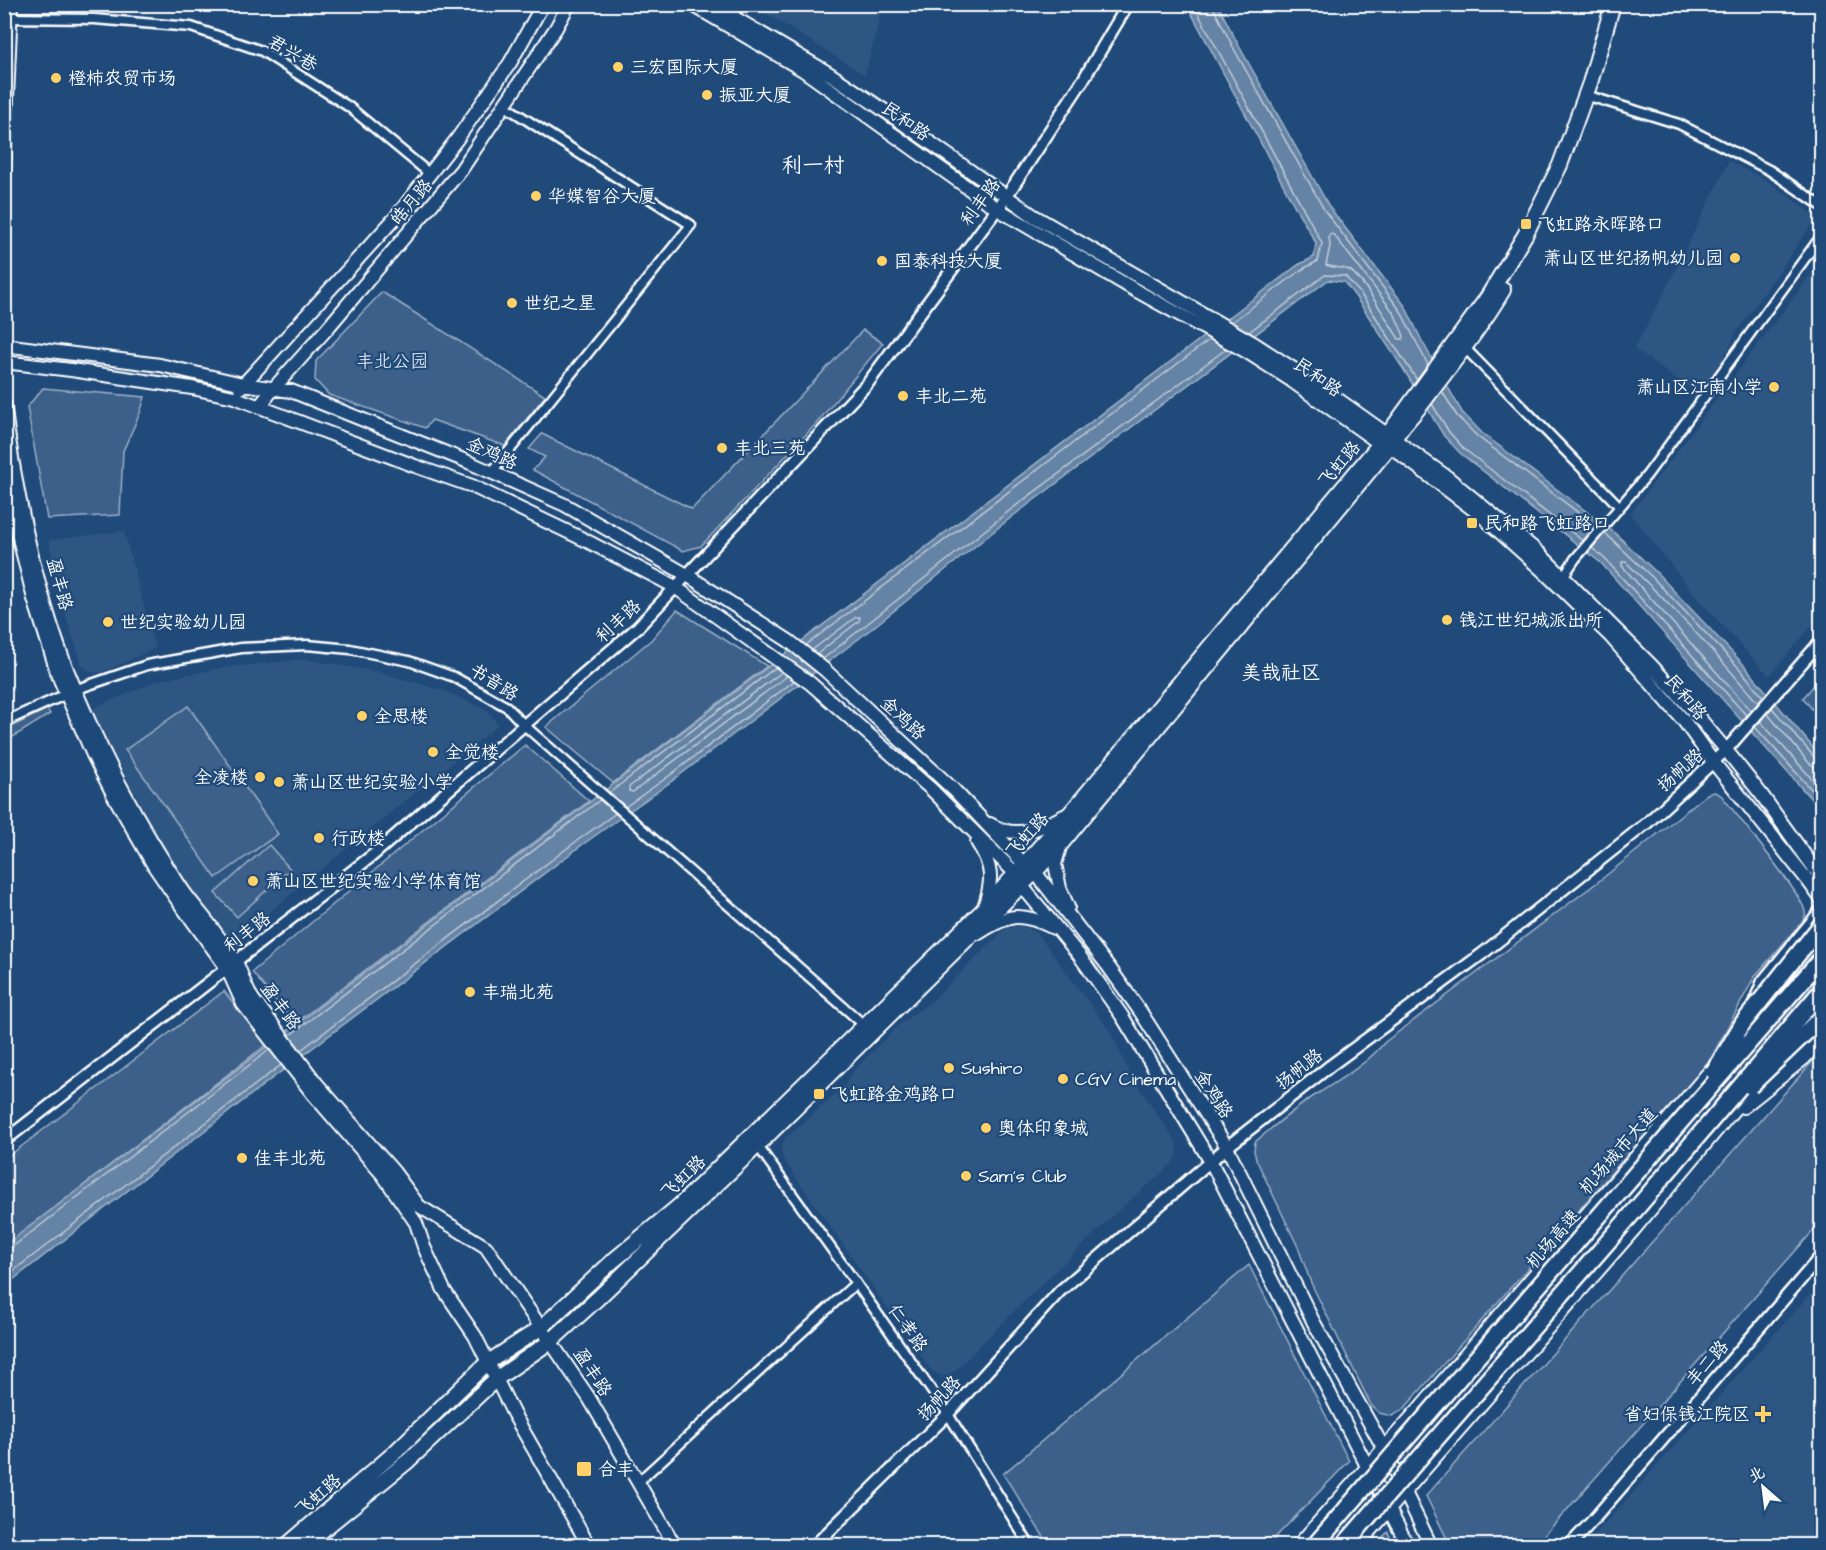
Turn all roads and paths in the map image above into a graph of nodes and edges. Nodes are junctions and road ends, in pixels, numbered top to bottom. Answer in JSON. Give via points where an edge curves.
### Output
{"nodes":[{"id":1,"x":11,"y":4,"type":"edge"},
{"id":2,"x":543,"y":4,"type":"edge"},
{"id":3,"x":569,"y":4,"type":"edge"},
{"id":4,"x":691,"y":4,"type":"edge"},
{"id":5,"x":711,"y":4,"type":"edge"},
{"id":6,"x":739,"y":4,"type":"edge"},
{"id":7,"x":1128,"y":4,"type":"edge"},
{"id":8,"x":1613,"y":4,"type":"edge"},
{"id":9,"x":1620,"y":4,"type":"edge"},
{"id":10,"x":732,"y":17,"type":"junction"},
{"id":11,"x":7,"y":18,"type":"edge"},
{"id":12,"x":1593,"y":97,"type":"junction"},
{"id":13,"x":505,"y":106,"type":"junction"},
{"id":14,"x":4,"y":170,"type":"edge"},
{"id":15,"x":430,"y":174,"type":"junction"},
{"id":16,"x":1006,"y":197,"type":"junction"},
{"id":17,"x":1821,"y":206,"type":"edge"},
{"id":18,"x":996,"y":208,"type":"junction"},
{"id":19,"x":1821,"y":235,"type":"edge"},
{"id":20,"x":4,"y":345,"type":"edge"},
{"id":21,"x":1464,"y":347,"type":"junction"},
{"id":22,"x":4,"y":362,"type":"edge"},
{"id":23,"x":1442,"y":369,"type":"junction"},
{"id":24,"x":243,"y":384,"type":"junction"},
{"id":25,"x":273,"y":389,"type":"junction"},
{"id":26,"x":234,"y":397,"type":"junction"},
{"id":27,"x":4,"y":403,"type":"edge"},
{"id":28,"x":260,"y":407,"type":"junction"},
{"id":29,"x":1388,"y":441,"type":"junction"},
{"id":30,"x":4,"y":467,"type":"edge"},
{"id":31,"x":492,"y":472,"type":"junction"},
{"id":32,"x":1619,"y":506,"type":"junction"},
{"id":33,"x":687,"y":575,"type":"junction"},
{"id":34,"x":1563,"y":577,"type":"junction"},
{"id":35,"x":675,"y":587,"type":"junction"},
{"id":36,"x":1821,"y":640,"type":"edge"},
{"id":37,"x":70,"y":693,"type":"junction"},
{"id":38,"x":4,"y":722,"type":"edge"},
{"id":39,"x":524,"y":725,"type":"junction"},
{"id":40,"x":1726,"y":750,"type":"junction"},
{"id":41,"x":1713,"y":763,"type":"junction"},
{"id":42,"x":1072,"y":811,"type":"junction"},
{"id":43,"x":980,"y":818,"type":"junction"},
{"id":44,"x":961,"y":819,"type":"junction"},
{"id":45,"x":1061,"y":844,"type":"junction"},
{"id":46,"x":1024,"y":874,"type":"junction"},
{"id":47,"x":1821,"y":879,"type":"edge"},
{"id":48,"x":1821,"y":900,"type":"edge"},
{"id":49,"x":1821,"y":909,"type":"edge"},
{"id":50,"x":983,"y":910,"type":"junction"},
{"id":51,"x":1821,"y":924,"type":"edge"},
{"id":52,"x":1076,"y":925,"type":"junction"},
{"id":53,"x":1059,"y":931,"type":"junction"},
{"id":54,"x":965,"y":941,"type":"junction"},
{"id":55,"x":1821,"y":942,"type":"edge"},
{"id":56,"x":1821,"y":958,"type":"edge"},
{"id":57,"x":231,"y":964,"type":"junction"},
{"id":58,"x":1821,"y":990,"type":"edge"},
{"id":59,"x":1821,"y":1006,"type":"edge"},
{"id":60,"x":1821,"y":1017,"type":"edge"},
{"id":61,"x":864,"y":1025,"type":"junction"},
{"id":62,"x":1743,"y":1033,"type":"junction"},
{"id":63,"x":1821,"y":1036,"type":"edge"},
{"id":64,"x":1695,"y":1104,"type":"junction"},
{"id":65,"x":1715,"y":1123,"type":"junction"},
{"id":66,"x":4,"y":1141,"type":"edge"},
{"id":67,"x":754,"y":1141,"type":"junction"},
{"id":68,"x":1227,"y":1147,"type":"junction"},
{"id":69,"x":1211,"y":1162,"type":"junction"},
{"id":70,"x":1821,"y":1255,"type":"edge"},
{"id":71,"x":856,"y":1283,"type":"junction"},
{"id":72,"x":542,"y":1327,"type":"junction"},
{"id":73,"x":551,"y":1341,"type":"junction"},
{"id":74,"x":487,"y":1363,"type":"junction"},
{"id":75,"x":496,"y":1379,"type":"junction"},
{"id":76,"x":948,"y":1414,"type":"junction"},
{"id":77,"x":1384,"y":1449,"type":"junction"},
{"id":78,"x":1369,"y":1468,"type":"junction"},
{"id":79,"x":638,"y":1482,"type":"junction"},
{"id":80,"x":1404,"y":1490,"type":"junction"},
{"id":81,"x":1389,"y":1508,"type":"junction"},
{"id":82,"x":286,"y":1545,"type":"edge"},
{"id":83,"x":303,"y":1545,"type":"edge"},
{"id":84,"x":589,"y":1545,"type":"edge"},
{"id":85,"x":675,"y":1545,"type":"edge"},
{"id":86,"x":814,"y":1545,"type":"edge"},
{"id":87,"x":1030,"y":1545,"type":"edge"},
{"id":88,"x":1299,"y":1545,"type":"edge"},
{"id":89,"x":1314,"y":1545,"type":"edge"},
{"id":90,"x":1343,"y":1545,"type":"edge"},
{"id":91,"x":1356,"y":1545,"type":"edge"},
{"id":92,"x":1408,"y":1545,"type":"edge"},
{"id":93,"x":1431,"y":1545,"type":"edge"},
{"id":94,"x":1569,"y":1545,"type":"edge"}],
"edges":[{"from":1,"to":11,"type":"main road"},
{"from":2,"to":15,"type":"main road","name":"皓月路","via":[[510,63]]},
{"from":3,"to":13,"type":"main road","name":"皓月路"},
{"from":4,"to":18,"type":"main road","name":"民和路","via":[[802,70]]},
{"from":5,"to":10,"type":"main road","name":"民和路"},
{"from":6,"to":10,"type":"street"},
{"from":7,"to":16,"type":"street","name":"利丰路"},
{"from":8,"to":23,"type":"main road","name":"飞虹路","via":[[1560,165],[1525,235]]},
{"from":9,"to":12,"type":"main road","name":"飞虹路"},
{"from":10,"to":16,"type":"main road","name":"民和路","via":[[830,74]]},
{"from":11,"to":14,"type":"main road"},
{"from":11,"to":15,"type":"street","name":"君兴巷","via":[[93,19],[191,27],[262,51],[349,107]]},
{"from":12,"to":17,"type":"street","via":[[1680,124],[1769,170]]},
{"from":12,"to":21,"type":"main road","name":"飞虹路","via":[[1568,164],[1530,243]]},
{"from":13,"to":25,"type":"main road","name":"皓月路","via":[[456,176]]},
{"from":13,"to":31,"type":"street","via":[[691,225]]},
{"from":15,"to":24,"type":"main road","name":"皓月路","via":[[372,244]]},
{"from":16,"to":18,"type":"street","name":"利丰路"},
{"from":16,"to":29,"type":"main road","name":"民和路","via":[[1255,344]]},
{"from":18,"to":29,"type":"main road","name":"民和路","via":[[1247,352]]},
{"from":18,"to":33,"type":"street","name":"利丰路","via":[[868,383]]},
{"from":19,"to":32,"type":"street","via":[[1647,475]]},
{"from":20,"to":24,"type":"main road","name":"金鸡路","via":[[160,365]]},
{"from":21,"to":23,"type":"main road","name":"飞虹路"},
{"from":21,"to":32,"type":"street"},
{"from":22,"to":26,"type":"main road","name":"金鸡路"},
{"from":23,"to":29,"type":"main road","name":"飞虹路"},
{"from":24,"to":25,"type":"main road","name":"金鸡路"},
{"from":24,"to":26,"type":"main road","name":"皓月路"},
{"from":25,"to":28,"type":"main road","name":"皓月路"},
{"from":25,"to":31,"type":"main road","name":"金鸡路","via":[[301,394]]},
{"from":26,"to":28,"type":"main road","name":"金鸡路"},
{"from":27,"to":37,"type":"main road","name":"盈丰路","via":[[42,595],[67,671]]},
{"from":28,"to":35,"type":"main road","name":"金鸡路","via":[[472,486]]},
{"from":29,"to":34,"type":"main road","name":"民和路","via":[[1447,477]]},
{"from":29,"to":41,"type":"main road","name":"民和路","via":[[1484,517],[1588,615],[1684,721]]},
{"from":29,"to":42,"type":"main road","name":"飞虹路"},
{"from":29,"to":45,"type":"main road","name":"飞虹路"},
{"from":30,"to":37,"type":"main road","name":"盈丰路","via":[[34,599]]},
{"from":31,"to":33,"type":"main road","name":"金鸡路","via":[[565,505]]},
{"from":32,"to":34,"type":"street"},
{"from":33,"to":35,"type":"street","name":"利丰路"},
{"from":33,"to":43,"type":"main road","name":"金鸡路","via":[[789,641],[825,670]]},
{"from":34,"to":40,"type":"main road","name":"民和路","via":[[1651,665]]},
{"from":35,"to":39,"type":"street","name":"利丰路","via":[[638,627]]},
{"from":35,"to":44,"type":"main road","name":"金鸡路","via":[[810,683]]},
{"from":36,"to":40,"type":"street","name":"扬帆路"},
{"from":37,"to":38,"type":"street","name":"书音路"},
{"from":37,"to":39,"type":"street","name":"书音路","via":[[147,665],[241,648],[307,645],[350,649],[410,662],[454,677],[507,707]]},
{"from":37,"to":57,"type":"main road","name":"盈丰路","via":[[115,798],[154,866]]},
{"from":39,"to":57,"type":"street","name":"利丰路","via":[[373,855]]},
{"from":39,"to":61,"type":"street","name":"书音路"},
{"from":40,"to":41,"type":"street","name":"扬帆路"},
{"from":40,"to":47,"type":"main road","name":"民和路"},
{"from":41,"to":48,"type":"main road","name":"民和路"},
{"from":41,"to":68,"type":"street","name":"扬帆路","via":[[1647,823],[1536,912]]},
{"from":42,"to":43,"type":"main road","via":[[1027,832],[998,830]]},
{"from":42,"to":46,"type":"main road","name":"飞虹路"},
{"from":43,"to":46,"type":"main road","name":"金鸡路"},
{"from":44,"to":46,"type":"main road","name":"金鸡路"},
{"from":44,"to":50,"type":"main road","via":[[986,855],[991,876]]},
{"from":45,"to":46,"type":"main road","name":"飞虹路"},
{"from":45,"to":52,"type":"main road","via":[[1056,877]]},
{"from":46,"to":50,"type":"main road","name":"飞虹路"},
{"from":46,"to":52,"type":"main road","name":"金鸡路"},
{"from":46,"to":53,"type":"main road","name":"金鸡路"},
{"from":46,"to":54,"type":"main road","name":"飞虹路"},
{"from":49,"to":62,"type":"street","via":[[1763,981]]},
{"from":50,"to":61,"type":"main road","name":"飞虹路"},
{"from":51,"to":64,"type":"highway","bridge":true,"via":[[1743,1023]]},
{"from":52,"to":68,"type":"main road","name":"金鸡路","via":[[1140,1011]]},
{"from":53,"to":54,"type":"main road","via":[[1022,916],[997,921]]},
{"from":53,"to":69,"type":"main road","name":"金鸡路","via":[[1122,1016]]},
{"from":54,"to":67,"type":"main road","name":"飞虹路"},
{"from":55,"to":62,"type":"main road","name":"机场城市大道"},
{"from":56,"to":64,"type":"highway","name":"机场高速","bridge":true},
{"from":57,"to":66,"type":"street","name":"利丰路"},
{"from":57,"to":72,"type":"main road","name":"盈丰路","via":[[251,999],[317,1084],[419,1206],[486,1247]]},
{"from":57,"to":74,"type":"main road","name":"盈丰路","via":[[243,1004],[383,1175],[416,1223],[444,1290],[475,1336]]},
{"from":58,"to":65,"type":"highway","bridge":true},
{"from":59,"to":65,"type":"main road"},
{"from":60,"to":65,"type":"highway","bridge":true},
{"from":61,"to":67,"type":"main road","name":"飞虹路"},
{"from":62,"to":77,"type":"main road","name":"机场城市大道"},
{"from":63,"to":65,"type":"main road","via":[[1777,1080]]},
{"from":64,"to":89,"type":"highway","name":"机场高速","bridge":true},
{"from":65,"to":80,"type":"main road","via":[[1633,1229]]},
{"from":65,"to":90,"type":"highway","bridge":true},
{"from":67,"to":71,"type":"street","name":"仁孝路"},
{"from":67,"to":72,"type":"main road","name":"飞虹路"},
{"from":67,"to":73,"type":"main road","name":"飞虹路"},
{"from":68,"to":69,"type":"street","name":"扬帆路"},
{"from":68,"to":77,"type":"main road","name":"金鸡路","via":[[1313,1321]]},
{"from":69,"to":76,"type":"street","name":"扬帆路","via":[[1060,1291]]},
{"from":69,"to":78,"type":"main road","name":"金鸡路"},
{"from":70,"to":94,"type":"street","name":"丰二路"},
{"from":71,"to":76,"type":"street","name":"仁孝路"},
{"from":71,"to":79,"type":"street"},
{"from":72,"to":73,"type":"main road","name":"盈丰路"},
{"from":72,"to":74,"type":"main road","name":"飞虹路"},
{"from":73,"to":75,"type":"main road","name":"飞虹路"},
{"from":73,"to":79,"type":"main road","name":"盈丰路"},
{"from":74,"to":75,"type":"main road","name":"盈丰路"},
{"from":74,"to":82,"type":"main road","name":"飞虹路","via":[[393,1454]]},
{"from":75,"to":83,"type":"main road","name":"飞虹路","via":[[408,1461]]},
{"from":75,"to":84,"type":"main road","name":"盈丰路"},
{"from":76,"to":86,"type":"street","name":"扬帆路"},
{"from":76,"to":87,"type":"street","name":"仁孝路"},
{"from":77,"to":78,"type":"main road","name":"机场城市大道"},
{"from":77,"to":80,"type":"main road","name":"金鸡路"},
{"from":78,"to":81,"type":"main road","name":"金鸡路"},
{"from":78,"to":88,"type":"main road","name":"机场城市大道"},
{"from":79,"to":85,"type":"main road","name":"盈丰路"},
{"from":80,"to":81,"type":"main road"},
{"from":80,"to":93,"type":"main road","name":"金鸡路"},
{"from":81,"to":91,"type":"main road"},
{"from":81,"to":92,"type":"main road","name":"金鸡路"}]}
